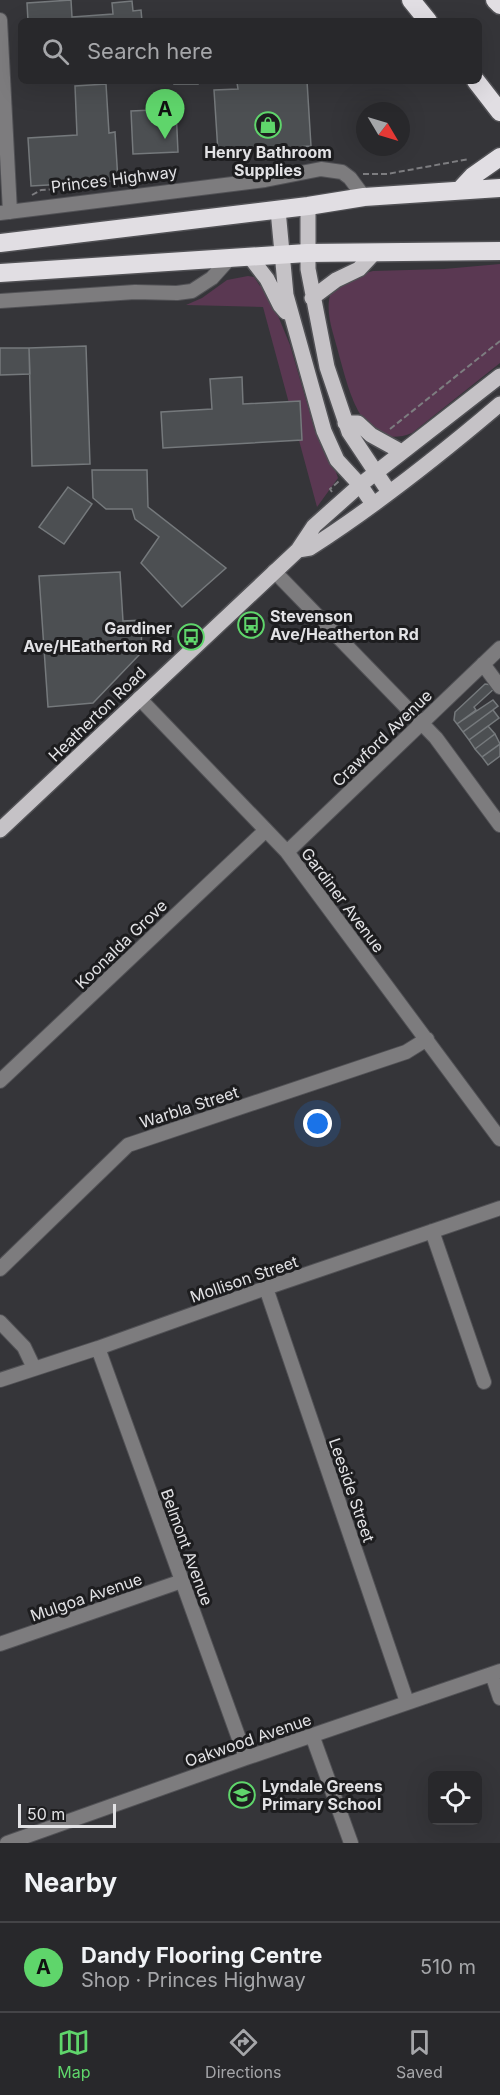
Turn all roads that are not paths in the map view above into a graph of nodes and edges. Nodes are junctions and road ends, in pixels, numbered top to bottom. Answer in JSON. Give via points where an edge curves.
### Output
{"nodes":[{"id":1,"x":411,"y":0,"type":"edge"},
{"id":2,"x":495,"y":0,"type":"edge"},
{"id":3,"x":500,"y":5,"type":"edge"},
{"id":4,"x":426,"y":18,"type":"edge"},
{"id":5,"x":0,"y":20,"type":"edge"},
{"id":6,"x":478,"y":84,"type":"edge"},
{"id":7,"x":500,"y":112,"type":"edge"},
{"id":8,"x":500,"y":157,"type":"edge"},
{"id":9,"x":500,"y":188,"type":"edge"},
{"id":10,"x":460,"y":190,"type":"junction"},
{"id":11,"x":364,"y":197,"type":"junction"},
{"id":12,"x":308,"y":206,"type":"junction"},
{"id":13,"x":278,"y":210,"type":"junction"},
{"id":14,"x":5,"y":213,"type":"edge"},
{"id":15,"x":0,"y":243,"type":"edge"},
{"id":16,"x":500,"y":251,"type":"edge"},
{"id":17,"x":375,"y":252,"type":"junction"},
{"id":18,"x":308,"y":253,"type":"junction"},
{"id":19,"x":282,"y":255,"type":"junction"},
{"id":20,"x":250,"y":257,"type":"junction"},
{"id":21,"x":230,"y":258,"type":"junction"},
{"id":22,"x":0,"y":273,"type":"edge"},
{"id":23,"x":312,"y":298,"type":"junction"},
{"id":24,"x":0,"y":301,"type":"edge"},
{"id":25,"x":292,"y":319,"type":"junction"},
{"id":26,"x":500,"y":376,"type":"edge"},
{"id":27,"x":500,"y":404,"type":"edge"},
{"id":28,"x":345,"y":423,"type":"junction"},
{"id":29,"x":400,"y":451,"type":"junction"},
{"id":30,"x":376,"y":472,"type":"junction"},
{"id":31,"x":354,"y":479,"type":"junction"},
{"id":32,"x":389,"y":492,"type":"junction"},
{"id":33,"x":373,"y":504,"type":"junction"},
{"id":34,"x":297,"y":550,"type":"junction"},
{"id":35,"x":274,"y":571,"type":"junction"},
{"id":36,"x":500,"y":648,"type":"edge"},
{"id":37,"x":483,"y":664,"type":"junction"},
{"id":38,"x":500,"y":687,"type":"edge"},
{"id":39,"x":139,"y":698,"type":"junction"},
{"id":40,"x":421,"y":723,"type":"junction"},
{"id":41,"x":500,"y":825,"type":"edge"},
{"id":42,"x":0,"y":830,"type":"edge"},
{"id":43,"x":266,"y":830,"type":"junction"},
{"id":44,"x":287,"y":852,"type":"junction"},
{"id":45,"x":426,"y":1039,"type":"junction"},
{"id":46,"x":0,"y":1081,"type":"edge"},
{"id":47,"x":500,"y":1139,"type":"edge"},
{"id":48,"x":500,"y":1208,"type":"edge"},
{"id":49,"x":432,"y":1231,"type":"junction"},
{"id":50,"x":0,"y":1269,"type":"edge"},
{"id":51,"x":266,"y":1288,"type":"junction"},
{"id":52,"x":0,"y":1323,"type":"edge"},
{"id":53,"x":98,"y":1348,"type":"junction"},
{"id":54,"x":34,"y":1368,"type":"junction"},
{"id":55,"x":0,"y":1380,"type":"edge"},
{"id":56,"x":484,"y":1382,"type":"dead end"},
{"id":57,"x":182,"y":1581,"type":"junction"},
{"id":58,"x":0,"y":1644,"type":"edge"},
{"id":59,"x":496,"y":1672,"type":"edge"},
{"id":60,"x":500,"y":1698,"type":"edge"},
{"id":61,"x":407,"y":1702,"type":"junction"},
{"id":62,"x":312,"y":1735,"type":"junction"},
{"id":63,"x":246,"y":1758,"type":"junction"},
{"id":64,"x":7,"y":1843,"type":"edge"},
{"id":65,"x":351,"y":1843,"type":"edge"}],
"edges":[{"from":1,"to":4,"type":"highway"},
{"from":2,"to":3,"type":"highway"},
{"from":5,"to":14,"type":"street"},
{"from":6,"to":7,"type":"highway"},
{"from":8,"to":10,"type":"highway"},
{"from":9,"to":10,"type":"highway"},
{"from":10,"to":11,"type":"highway"},
{"from":11,"to":12,"type":"highway"},
{"from":11,"to":14,"type":"street","name":"Princes Highway","via":[[342,172],[321,169],[265,180]]},
{"from":12,"to":13,"type":"highway"},
{"from":12,"to":18,"type":"main road"},
{"from":13,"to":15,"type":"highway"},
{"from":13,"to":19,"type":"main road"},
{"from":16,"to":17,"type":"highway"},
{"from":17,"to":18,"type":"highway"},
{"from":17,"to":23,"type":"main road","via":[[359,269]]},
{"from":18,"to":19,"type":"highway"},
{"from":18,"to":23,"type":"main road"},
{"from":19,"to":20,"type":"highway"},
{"from":19,"to":25,"type":"main road"},
{"from":20,"to":21,"type":"highway"},
{"from":20,"to":25,"type":"main road"},
{"from":21,"to":22,"type":"highway"},
{"from":21,"to":24,"type":"street","via":[[212,278],[192,291]]},
{"from":23,"to":28,"type":"main road","via":[[327,367]]},
{"from":25,"to":31,"type":"main road","via":[[324,431],[337,460]]},
{"from":26,"to":29,"type":"main road","name":"Heatherton Road"},
{"from":27,"to":32,"type":"main road","name":"Heatherton Road"},
{"from":28,"to":29,"type":"main road","via":[[358,423]]},
{"from":28,"to":30,"type":"main road"},
{"from":29,"to":30,"type":"main road","name":"Heatherton Road"},
{"from":30,"to":31,"type":"main road","name":"Heatherton Road"},
{"from":30,"to":32,"type":"main road"},
{"from":31,"to":33,"type":"main road"},
{"from":31,"to":34,"type":"main road","name":"Heatherton Road","via":[[340,502],[314,526]]},
{"from":32,"to":33,"type":"main road","name":"Heatherton Road"},
{"from":33,"to":34,"type":"main road","name":"Heatherton Road","via":[[310,548]]},
{"from":34,"to":35,"type":"main road","name":"Heatherton Road"},
{"from":35,"to":39,"type":"main road","name":"Heatherton Road"},
{"from":35,"to":40,"type":"street"},
{"from":36,"to":37,"type":"street","name":"Crawford Avenue"},
{"from":37,"to":38,"type":"street"},
{"from":37,"to":40,"type":"street","name":"Crawford Avenue"},
{"from":39,"to":42,"type":"main road","name":"Heatherton Road"},
{"from":39,"to":43,"type":"street","name":"Gardiner Avenue"},
{"from":40,"to":41,"type":"street"},
{"from":40,"to":44,"type":"street","name":"Crawford Avenue"},
{"from":43,"to":44,"type":"street","name":"Gardiner Avenue"},
{"from":43,"to":46,"type":"street","name":"Koonalda Grove"},
{"from":44,"to":45,"type":"street","name":"Gardiner Avenue"},
{"from":45,"to":47,"type":"street","name":"Gardiner Avenue"},
{"from":45,"to":50,"type":"street","name":"Warbla Street","via":[[406,1052],[128,1145]]},
{"from":48,"to":49,"type":"street","name":"Mollison Street"},
{"from":49,"to":51,"type":"street","name":"Mollison Street"},
{"from":49,"to":56,"type":"street"},
{"from":51,"to":53,"type":"street","name":"Mollison Street"},
{"from":51,"to":61,"type":"street","name":"Leeside Street"},
{"from":52,"to":54,"type":"street","via":[[24,1347]]},
{"from":53,"to":54,"type":"street","name":"Mollison Street"},
{"from":53,"to":57,"type":"street","name":"Belmont Avenue"},
{"from":54,"to":55,"type":"street","name":"Mollison Street"},
{"from":57,"to":58,"type":"street","name":"Mulgoa Avenue"},
{"from":57,"to":63,"type":"street","name":"Belmont Avenue"},
{"from":59,"to":60,"type":"street"},
{"from":59,"to":61,"type":"street","name":"Oakwood Avenue"},
{"from":61,"to":62,"type":"street","name":"Oakwood Avenue"},
{"from":62,"to":63,"type":"street","name":"Oakwood Avenue"},
{"from":62,"to":65,"type":"street"},
{"from":63,"to":64,"type":"street","name":"Oakwood Avenue"}]}
